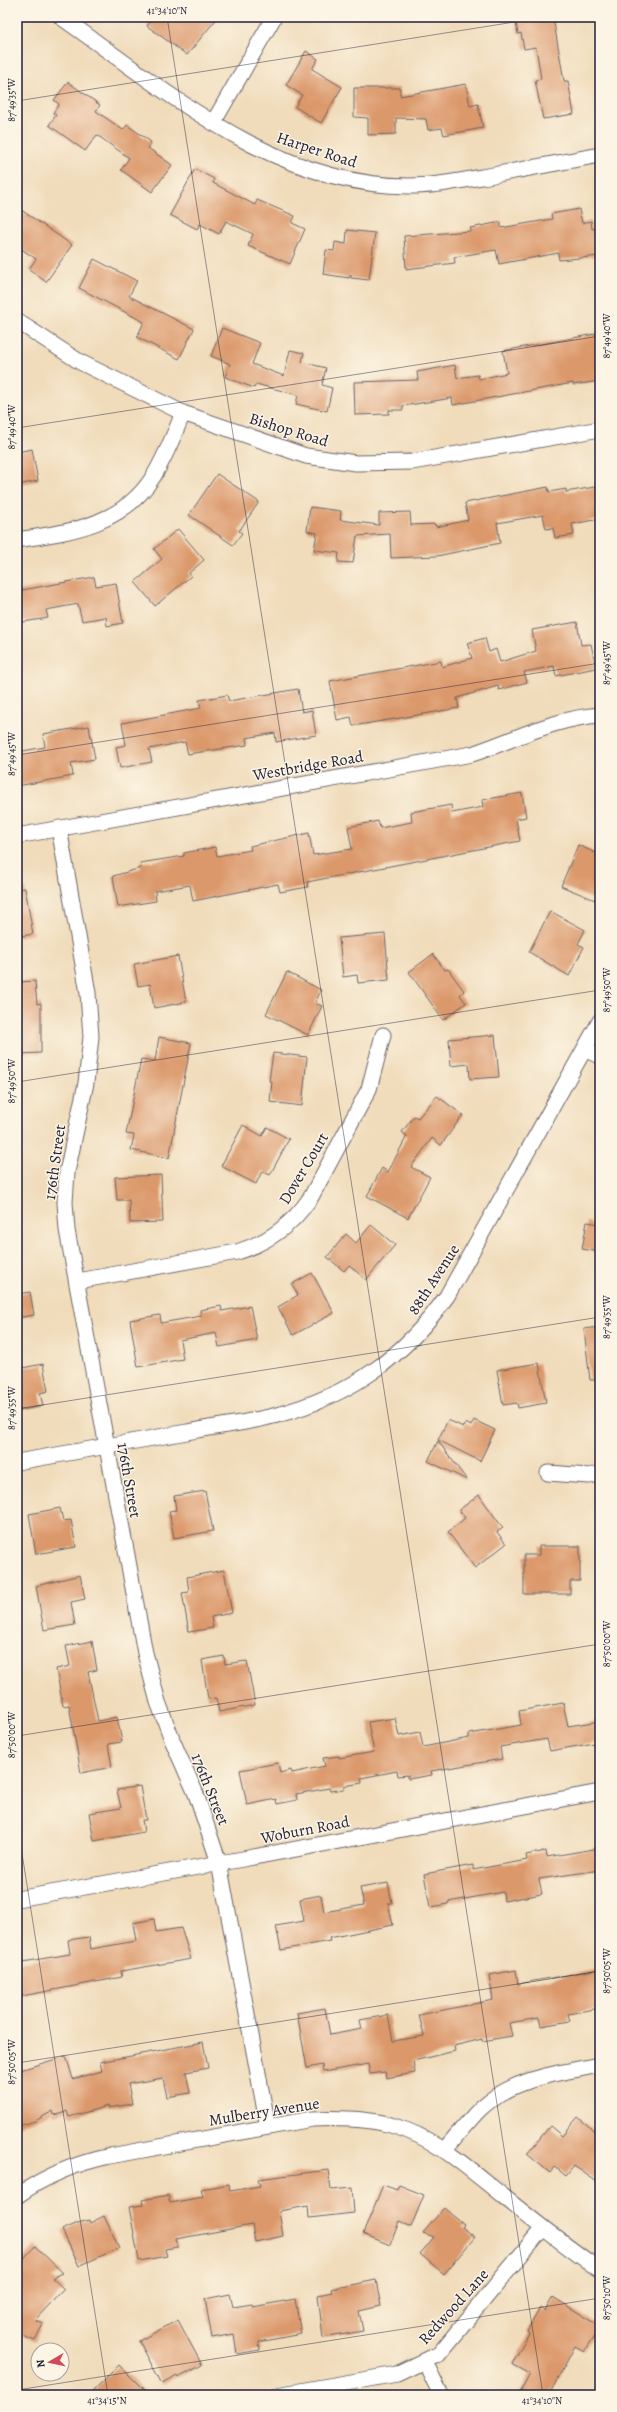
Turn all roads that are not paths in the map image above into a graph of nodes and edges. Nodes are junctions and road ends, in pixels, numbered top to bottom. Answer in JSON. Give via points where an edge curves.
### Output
{"nodes":[{"id":1,"x":61,"y":17,"type":"edge"},
{"id":2,"x":274,"y":17,"type":"edge"},
{"id":3,"x":213,"y":123,"type":"junction"},
{"id":4,"x":600,"y":155,"type":"edge"},
{"id":5,"x":17,"y":321,"type":"edge"},
{"id":6,"x":183,"y":413,"type":"junction"},
{"id":7,"x":600,"y":429,"type":"edge"},
{"id":8,"x":17,"y":540,"type":"edge"},
{"id":9,"x":600,"y":714,"type":"edge"},
{"id":10,"x":59,"y":828,"type":"junction"},
{"id":11,"x":17,"y":836,"type":"edge"},
{"id":12,"x":600,"y":1021,"type":"edge"},
{"id":13,"x":383,"y":1035,"type":"dead end"},
{"id":14,"x":586,"y":1050,"type":"junction"},
{"id":15,"x":600,"y":1056,"type":"edge"},
{"id":16,"x":78,"y":1281,"type":"junction"},
{"id":17,"x":106,"y":1447,"type":"junction"},
{"id":18,"x":17,"y":1462,"type":"edge"},
{"id":19,"x":548,"y":1473,"type":"dead end"},
{"id":20,"x":600,"y":1474,"type":"edge"},
{"id":21,"x":600,"y":1792,"type":"edge"},
{"id":22,"x":219,"y":1863,"type":"junction"},
{"id":23,"x":17,"y":1898,"type":"edge"},
{"id":24,"x":600,"y":2065,"type":"edge"},
{"id":25,"x":268,"y":2127,"type":"junction"},
{"id":26,"x":445,"y":2149,"type":"junction"},
{"id":27,"x":17,"y":2196,"type":"edge"},
{"id":28,"x":543,"y":2228,"type":"junction"},
{"id":29,"x":600,"y":2270,"type":"edge"},
{"id":30,"x":425,"y":2362,"type":"junction"},
{"id":31,"x":277,"y":2395,"type":"edge"},
{"id":32,"x":440,"y":2395,"type":"edge"}],
"edges":[{"from":1,"to":3,"type":"street","name":"Harper Road"},
{"from":2,"to":3,"type":"street"},
{"from":3,"to":4,"type":"street","name":"Harper Road","via":[[281,158],[312,170],[359,181],[396,186],[453,182]]},
{"from":5,"to":6,"type":"street","name":"Bishop Road","via":[[80,362]]},
{"from":6,"to":7,"type":"street","name":"Bishop Road","via":[[306,456],[356,463],[412,462]]},
{"from":6,"to":8,"type":"street","via":[[153,477],[130,505],[98,524],[78,530]]},
{"from":9,"to":10,"type":"street","name":"Westbridge Road","via":[[547,726],[472,754]]},
{"from":10,"to":11,"type":"street","name":"Westbridge Road"},
{"from":10,"to":16,"type":"street","name":"176th Street","via":[[88,993],[90,1019],[90,1056],[71,1146],[65,1202],[67,1230]]},
{"from":12,"to":14,"type":"street","name":"88th Avenue"},
{"from":13,"to":16,"type":"street","name":"Dover Court","via":[[368,1089],[311,1197],[282,1230],[261,1243],[237,1252]]},
{"from":14,"to":15,"type":"street"},
{"from":14,"to":17,"type":"street","name":"88th Avenue","via":[[447,1296],[403,1350],[366,1377],[332,1396],[277,1415]]},
{"from":16,"to":17,"type":"street","name":"176th Street"},
{"from":17,"to":18,"type":"street","name":"88th Avenue"},
{"from":17,"to":22,"type":"street","name":"176th Street","via":[[150,1677],[173,1742],[196,1794]]},
{"from":19,"to":20,"type":"street","via":[[589,1476]]},
{"from":21,"to":22,"type":"street","name":"Woburn Road"},
{"from":22,"to":23,"type":"street","name":"Woburn Road"},
{"from":22,"to":25,"type":"street","name":"176th Street"},
{"from":24,"to":26,"type":"street","via":[[539,2077],[520,2084],[482,2108]]},
{"from":25,"to":26,"type":"street","name":"Mulberry Avenue","via":[[312,2119],[358,2121],[394,2126]]},
{"from":25,"to":27,"type":"street","name":"Mulberry Avenue","via":[[94,2160],[54,2174]]},
{"from":26,"to":28,"type":"street","name":"Mulberry Avenue"},
{"from":28,"to":29,"type":"street","name":"Mulberry Avenue"},
{"from":28,"to":30,"type":"street","name":"Redwood Lane","via":[[439,2354]]},
{"from":30,"to":31,"type":"street","name":"Redwood Lane","via":[[396,2374]]},
{"from":30,"to":32,"type":"street"}]}
